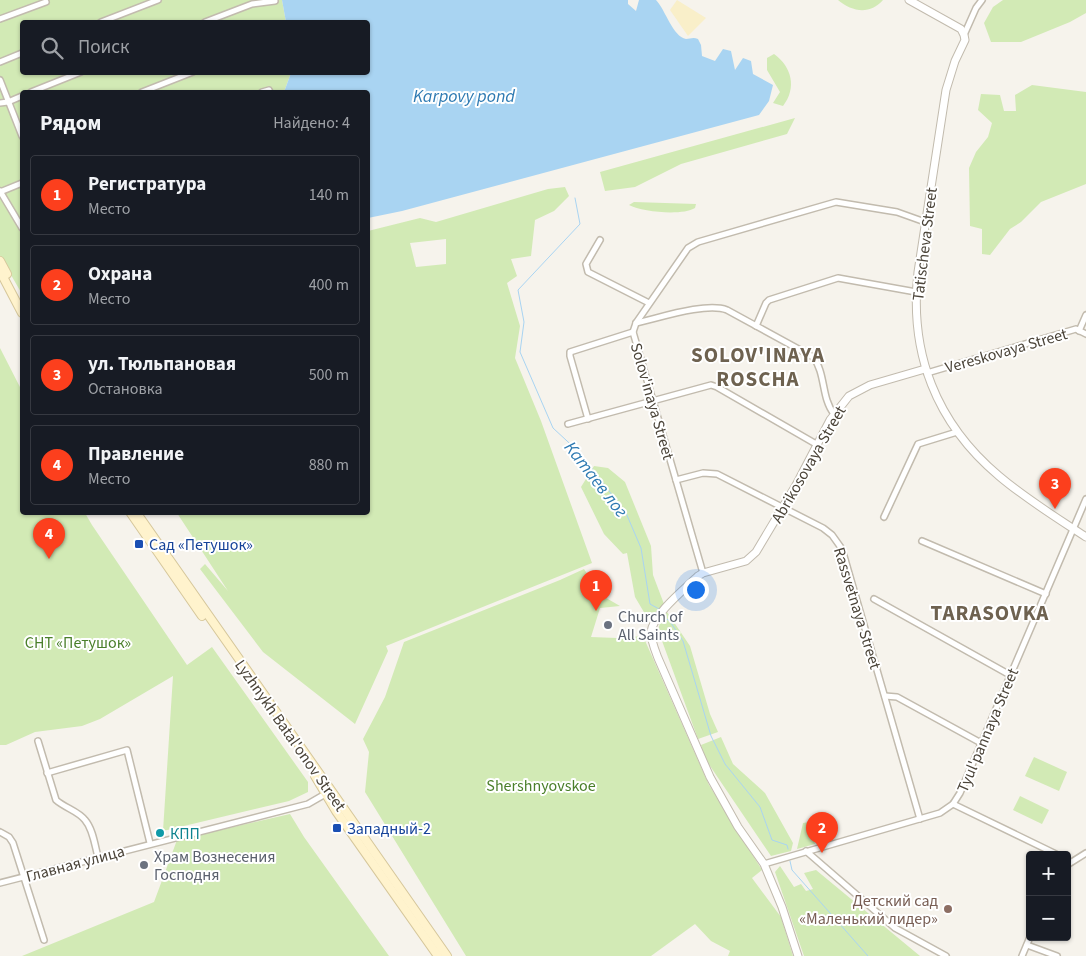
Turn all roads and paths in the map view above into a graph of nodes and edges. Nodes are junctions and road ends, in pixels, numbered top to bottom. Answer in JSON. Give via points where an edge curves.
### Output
{"nodes":[{"id":1,"x":158,"y":0,"type":"edge"},
{"id":2,"x":909,"y":0,"type":"edge"},
{"id":3,"x":982,"y":0,"type":"edge"},
{"id":4,"x":275,"y":1,"type":"edge"},
{"id":5,"x":46,"y":2,"type":"dead end"},
{"id":6,"x":0,"y":19,"type":"edge"},
{"id":7,"x":106,"y":20,"type":"edge"},
{"id":8,"x":210,"y":20,"type":"edge"},
{"id":9,"x":964,"y":34,"type":"junction"},
{"id":10,"x":20,"y":54,"type":"edge"},
{"id":11,"x":0,"y":62,"type":"edge"},
{"id":12,"x":74,"y":75,"type":"edge"},
{"id":13,"x":184,"y":75,"type":"edge"},
{"id":14,"x":0,"y":80,"type":"edge"},
{"id":15,"x":36,"y":90,"type":"edge"},
{"id":16,"x":147,"y":90,"type":"edge"},
{"id":17,"x":20,"y":97,"type":"edge"},
{"id":18,"x":8,"y":102,"type":"junction"},
{"id":19,"x":0,"y":103,"type":"edge"},
{"id":20,"x":20,"y":131,"type":"edge"},
{"id":21,"x":20,"y":184,"type":"edge"},
{"id":22,"x":0,"y":192,"type":"edge"},
{"id":23,"x":925,"y":222,"type":"junction"},
{"id":24,"x":20,"y":225,"type":"edge"},
{"id":25,"x":600,"y":240,"type":"dead end"},
{"id":26,"x":0,"y":261,"type":"edge"},
{"id":27,"x":0,"y":271,"type":"edge"},
{"id":28,"x":916,"y":292,"type":"junction"},
{"id":29,"x":20,"y":298,"type":"edge"},
{"id":30,"x":649,"y":304,"type":"junction"},
{"id":31,"x":20,"y":309,"type":"edge"},
{"id":32,"x":1086,"y":315,"type":"edge"},
{"id":33,"x":636,"y":323,"type":"junction"},
{"id":34,"x":756,"y":326,"type":"junction"},
{"id":35,"x":1079,"y":331,"type":"junction"},
{"id":36,"x":633,"y":332,"type":"junction"},
{"id":37,"x":1086,"y":334,"type":"edge"},
{"id":38,"x":925,"y":371,"type":"junction"},
{"id":39,"x":653,"y":400,"type":"junction"},
{"id":40,"x":834,"y":414,"type":"junction"},
{"id":41,"x":588,"y":419,"type":"junction"},
{"id":42,"x":568,"y":424,"type":"dead end"},
{"id":43,"x":957,"y":432,"type":"junction"},
{"id":44,"x":816,"y":444,"type":"junction"},
{"id":45,"x":676,"y":480,"type":"junction"},
{"id":46,"x":1086,"y":499,"type":"edge"},
{"id":47,"x":782,"y":508,"type":"junction"},
{"id":48,"x":132,"y":515,"type":"edge"},
{"id":49,"x":138,"y":515,"type":"edge"},
{"id":50,"x":884,"y":517,"type":"dead end"},
{"id":51,"x":1074,"y":529,"type":"junction"},
{"id":52,"x":1086,"y":537,"type":"edge"},
{"id":53,"x":922,"y":541,"type":"dead end"},
{"id":54,"x":702,"y":573,"type":"junction"},
{"id":55,"x":1046,"y":594,"type":"junction"},
{"id":56,"x":874,"y":599,"type":"dead end"},
{"id":57,"x":1010,"y":675,"type":"junction"},
{"id":58,"x":885,"y":696,"type":"junction"},
{"id":59,"x":38,"y":741,"type":"dead end"},
{"id":60,"x":981,"y":743,"type":"junction"},
{"id":61,"x":48,"y":773,"type":"junction"},
{"id":62,"x":328,"y":792,"type":"junction"},
{"id":63,"x":953,"y":804,"type":"junction"},
{"id":64,"x":920,"y":820,"type":"junction"},
{"id":65,"x":0,"y":832,"type":"edge"},
{"id":66,"x":150,"y":843,"type":"junction"},
{"id":67,"x":806,"y":851,"type":"junction"},
{"id":68,"x":1050,"y":851,"type":"edge"},
{"id":69,"x":1086,"y":853,"type":"edge"},
{"id":70,"x":98,"y":857,"type":"junction"},
{"id":71,"x":1071,"y":862,"type":"edge"},
{"id":72,"x":764,"y":864,"type":"junction"},
{"id":73,"x":24,"y":877,"type":"junction"},
{"id":74,"x":0,"y":883,"type":"edge"},
{"id":75,"x":44,"y":940,"type":"dead end"},
{"id":76,"x":1028,"y":941,"type":"edge"},
{"id":77,"x":1027,"y":945,"type":"junction"},
{"id":78,"x":438,"y":956,"type":"edge"},
{"id":79,"x":447,"y":956,"type":"edge"},
{"id":80,"x":798,"y":956,"type":"edge"},
{"id":81,"x":946,"y":956,"type":"edge"},
{"id":82,"x":1022,"y":956,"type":"edge"},
{"id":83,"x":1057,"y":956,"type":"edge"}],
"edges":[{"from":1,"to":7,"type":"street"},
{"from":2,"to":9,"type":"street","via":[[961,29]]},
{"from":3,"to":9,"type":"street"},
{"from":4,"to":8,"type":"street","via":[[252,4]]},
{"from":5,"to":6,"type":"street"},
{"from":9,"to":23,"type":"street","name":"Tatischeva Street","via":[[965,40],[946,90]]},
{"from":10,"to":11,"type":"street"},
{"from":12,"to":15,"type":"street"},
{"from":13,"to":16,"type":"street"},
{"from":14,"to":18,"type":"street"},
{"from":17,"to":18,"type":"street"},
{"from":18,"to":19,"type":"street"},
{"from":18,"to":20,"type":"street"},
{"from":21,"to":22,"type":"street"},
{"from":22,"to":24,"type":"street"},
{"from":23,"to":28,"type":"street","name":"Tatischeva Street"},
{"from":23,"to":30,"type":"street","name":"Solov'inaya Street","via":[[896,212],[836,202],[698,242],[688,248]]},
{"from":25,"to":30,"type":"street","via":[[586,264],[587,270]]},
{"from":26,"to":29,"type":"main road"},
{"from":27,"to":31,"type":"main road"},
{"from":28,"to":34,"type":"street","via":[[838,278],[770,300]]},
{"from":28,"to":38,"type":"street","name":"Tatischeva Street","via":[[918,334]]},
{"from":30,"to":33,"type":"street","name":"Solov'inaya Street"},
{"from":32,"to":35,"type":"street"},
{"from":33,"to":34,"type":"street","via":[[716,307]]},
{"from":33,"to":36,"type":"street","name":"Solov'inaya Street"},
{"from":34,"to":40,"type":"street","via":[[813,357],[828,407]]},
{"from":35,"to":37,"type":"street","name":"Vereskovaya Street"},
{"from":35,"to":38,"type":"street","name":"Vereskovaya Street","via":[[1076,329]]},
{"from":36,"to":39,"type":"street","name":"Solov'inaya Street"},
{"from":36,"to":41,"type":"street","via":[[570,352]]},
{"from":38,"to":40,"type":"street","name":"Abrikosovaya Street","via":[[862,388],[849,396]]},
{"from":38,"to":43,"type":"street","name":"Tatischeva Street"},
{"from":39,"to":41,"type":"street"},
{"from":39,"to":44,"type":"street","via":[[706,385],[715,386]]},
{"from":39,"to":45,"type":"street","name":"Solov'inaya Street"},
{"from":40,"to":44,"type":"street","name":"Abrikosovaya Street"},
{"from":41,"to":42,"type":"street"},
{"from":43,"to":50,"type":"street","via":[[918,444]]},
{"from":43,"to":51,"type":"street","name":"Tatischeva Street","via":[[998,476]]},
{"from":44,"to":47,"type":"street","name":"Abrikosovaya Street"},
{"from":45,"to":47,"type":"street","name":"Rassvetnaya Street","via":[[713,473]]},
{"from":45,"to":54,"type":"street","name":"Solov'inaya Street"},
{"from":46,"to":51,"type":"street","name":"Tyul'pannaya Street"},
{"from":47,"to":54,"type":"street","name":"Abrikosovaya Street","via":[[751,557]]},
{"from":47,"to":58,"type":"street","name":"Rassvetnaya Street","via":[[823,528],[838,541]]},
{"from":48,"to":62,"type":"main road","name":"Lyzhnykh Batal'onov Street"},
{"from":49,"to":62,"type":"main road","name":"Lyzhnykh Batal'onov Street"},
{"from":51,"to":52,"type":"street","name":"Tatischeva Street"},
{"from":51,"to":55,"type":"street","name":"Tyul'pannaya Street"},
{"from":53,"to":55,"type":"street"},
{"from":54,"to":72,"type":"street","via":[[670,604],[653,625],[651,635],[710,777]]},
{"from":55,"to":57,"type":"street","name":"Tyul'pannaya Street"},
{"from":56,"to":57,"type":"street"},
{"from":57,"to":60,"type":"street","name":"Tyul'pannaya Street"},
{"from":58,"to":60,"type":"street","via":[[897,697]]},
{"from":58,"to":64,"type":"street","name":"Rassvetnaya Street"},
{"from":59,"to":61,"type":"street"},
{"from":60,"to":63,"type":"street","name":"Tyul'pannaya Street"},
{"from":61,"to":66,"type":"street","via":[[126,750]]},
{"from":61,"to":70,"type":"street","via":[[56,800],[89,825]]},
{"from":62,"to":66,"type":"street","name":"Главная улица","via":[[308,804]]},
{"from":62,"to":78,"type":"main road","name":"Lyzhnykh Batal'onov Street"},
{"from":62,"to":79,"type":"main road","name":"Lyzhnykh Batal'onov Street"},
{"from":63,"to":64,"type":"street","name":"Tyul'pannaya Street"},
{"from":63,"to":68,"type":"street"},
{"from":64,"to":67,"type":"street","name":"Tyul'pannaya Street"},
{"from":65,"to":73,"type":"street","via":[[13,843]]},
{"from":66,"to":70,"type":"street","name":"Главная улица"},
{"from":67,"to":72,"type":"street","name":"Tyul'pannaya Street"},
{"from":67,"to":81,"type":"street","via":[[895,928]]},
{"from":69,"to":71,"type":"street"},
{"from":70,"to":73,"type":"street","name":"Главная улица"},
{"from":72,"to":80,"type":"street"},
{"from":73,"to":74,"type":"street","name":"Главная улица"},
{"from":73,"to":75,"type":"street"},
{"from":76,"to":77,"type":"street"},
{"from":77,"to":82,"type":"street"},
{"from":77,"to":83,"type":"street"}]}
